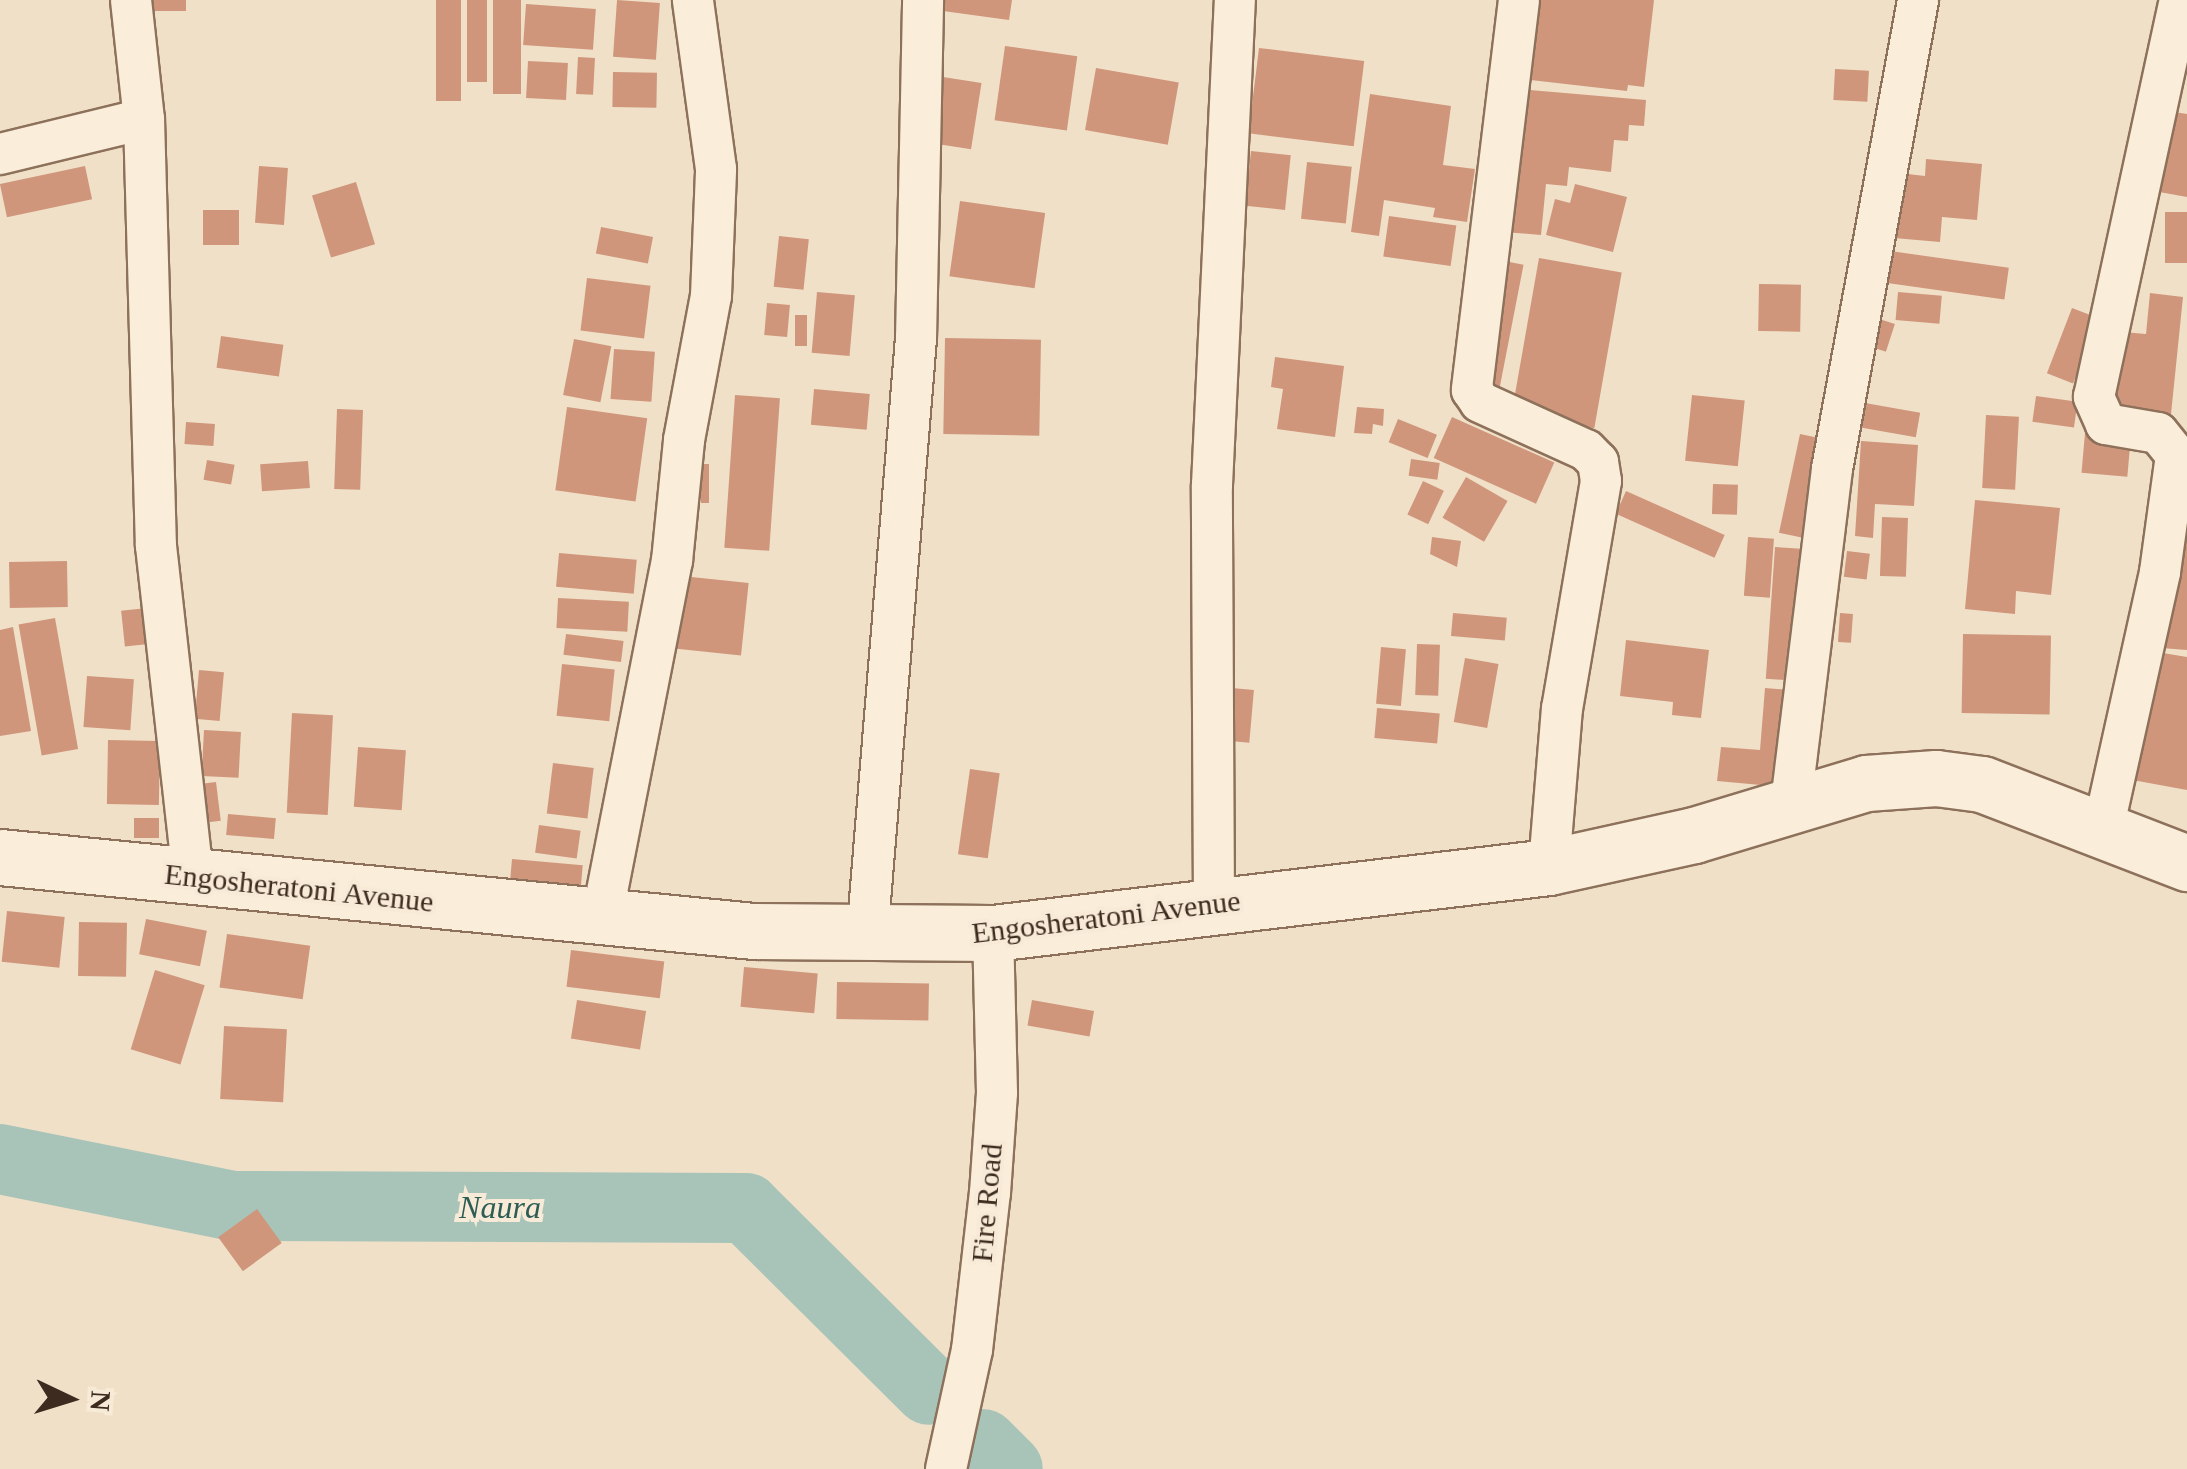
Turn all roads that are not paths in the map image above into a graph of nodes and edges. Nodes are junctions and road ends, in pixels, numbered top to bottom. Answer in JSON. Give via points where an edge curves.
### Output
{"nodes":[{"id":1,"x":130,"y":0,"type":"edge"},
{"id":2,"x":693,"y":0,"type":"edge"},
{"id":3,"x":922,"y":0,"type":"edge"},
{"id":4,"x":1235,"y":0,"type":"edge"},
{"id":5,"x":1519,"y":0,"type":"edge"},
{"id":6,"x":1918,"y":0,"type":"edge"},
{"id":7,"x":2180,"y":0,"type":"edge"},
{"id":8,"x":144,"y":119,"type":"junction"},
{"id":9,"x":0,"y":154,"type":"edge"},
{"id":10,"x":1792,"y":802,"type":"junction"},
{"id":11,"x":2102,"y":834,"type":"junction"},
{"id":12,"x":0,"y":858,"type":"edge"},
{"id":13,"x":2187,"y":862,"type":"edge"},
{"id":14,"x":1548,"y":868,"type":"junction"},
{"id":15,"x":193,"y":877,"type":"junction"},
{"id":16,"x":1214,"y":905,"type":"junction"},
{"id":17,"x":602,"y":917,"type":"junction"},
{"id":18,"x":993,"y":934,"type":"junction"},
{"id":19,"x":867,"y":937,"type":"junction"},
{"id":20,"x":946,"y":1469,"type":"edge"}],
"edges":[{"from":1,"to":8,"type":"street"},
{"from":2,"to":17,"type":"street","via":[[716,169],[712,296],[684,440],[667,588]]},
{"from":3,"to":19,"type":"street","via":[[912,397]]},
{"from":4,"to":16,"type":"street","via":[[1212,485]]},
{"from":5,"to":14,"type":"street","via":[[1472,390],[1480,402],[1586,450],[1598,462],[1601,481],[1562,708]]},
{"from":6,"to":10,"type":"street","via":[[1832,469]]},
{"from":7,"to":11,"type":"street","via":[[2094,398],[2106,424],[2158,433],[2176,455],[2160,572]]},
{"from":8,"to":9,"type":"street"},
{"from":8,"to":15,"type":"street","via":[[156,546]]},
{"from":10,"to":11,"type":"street","name":"Engosheratoni Avenue","via":[[1866,783],[1936,778],[1982,784]]},
{"from":10,"to":14,"type":"street","name":"Engosheratoni Avenue","via":[[1694,835]]},
{"from":11,"to":13,"type":"street","name":"Engosheratoni Avenue"},
{"from":12,"to":15,"type":"street","name":"Engosheratoni Avenue"},
{"from":14,"to":16,"type":"street","name":"Engosheratoni Avenue"},
{"from":15,"to":17,"type":"street","name":"Engosheratoni Avenue"},
{"from":16,"to":18,"type":"street","name":"Engosheratoni Avenue"},
{"from":17,"to":19,"type":"street","name":"Engosheratoni Avenue"},
{"from":18,"to":19,"type":"street","name":"Engosheratoni Avenue"},
{"from":18,"to":20,"type":"street","name":"Fire Road","via":[[997,1093],[990,1193],[972,1350]]}]}
